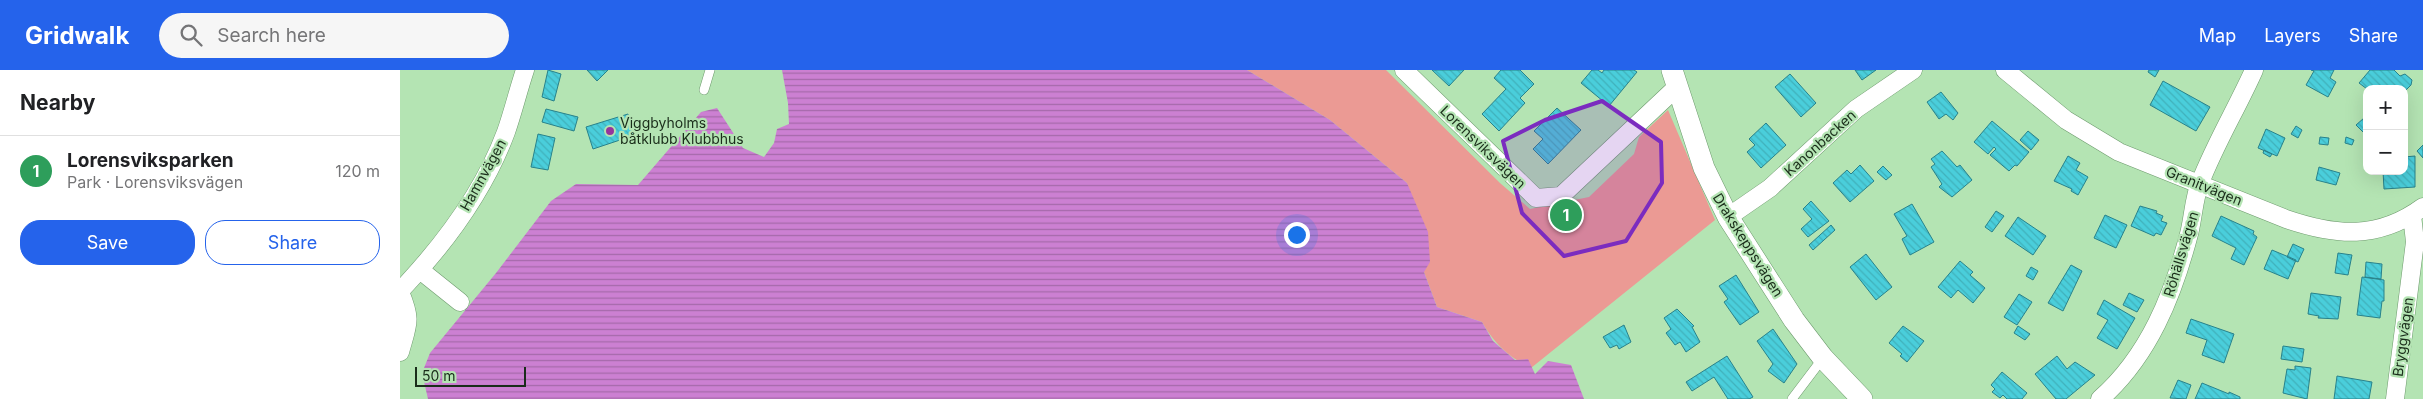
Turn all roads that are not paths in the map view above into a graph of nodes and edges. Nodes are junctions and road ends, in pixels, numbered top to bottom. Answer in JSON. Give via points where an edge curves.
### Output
{"nodes":[{"id":1,"x":524,"y":70,"type":"edge"},
{"id":2,"x":710,"y":70,"type":"edge"},
{"id":3,"x":1404,"y":70,"type":"edge"},
{"id":4,"x":1913,"y":70,"type":"edge"},
{"id":5,"x":2005,"y":70,"type":"edge"},
{"id":6,"x":2254,"y":70,"type":"edge"},
{"id":7,"x":1675,"y":78,"type":"edge"},
{"id":8,"x":704,"y":90,"type":"dead end"},
{"id":9,"x":2199,"y":184,"type":"junction"},
{"id":10,"x":2418,"y":211,"type":"edge"},
{"id":11,"x":1728,"y":217,"type":"junction"},
{"id":12,"x":420,"y":270,"type":"junction"},
{"id":13,"x":400,"y":292,"type":"edge"},
{"id":14,"x":460,"y":302,"type":"dead end"},
{"id":15,"x":400,"y":352,"type":"edge"},
{"id":16,"x":1823,"y":358,"type":"junction"},
{"id":17,"x":1792,"y":399,"type":"edge"},
{"id":18,"x":1862,"y":399,"type":"edge"},
{"id":19,"x":2100,"y":399,"type":"edge"},
{"id":20,"x":2395,"y":399,"type":"edge"}],
"edges":[{"from":1,"to":12,"type":"street","name":"Hamnvägen","via":[[506,132],[493,163]]},
{"from":2,"to":8,"type":"lane"},
{"from":3,"to":7,"type":"street","name":"Lorensviksvägen","via":[[1536,198],[1561,196]]},
{"from":4,"to":11,"type":"street","name":"Kanonbacken","via":[[1856,109],[1770,188]]},
{"from":5,"to":9,"type":"street","name":"Granitvägen","via":[[2066,120],[2119,152]]},
{"from":6,"to":9,"type":"street","name":"Röhällsvägen"},
{"from":7,"to":11,"type":"street","name":"Drakskeppsvägen","via":[[1704,168]]},
{"from":9,"to":10,"type":"street","name":"Granitvägen","via":[[2286,220],[2337,232],[2376,230]]},
{"from":9,"to":19,"type":"street","name":"Röhällsvägen","via":[[2182,258],[2158,323],[2140,353]]},
{"from":10,"to":20,"type":"street","name":"Bryggvägen"},
{"from":11,"to":16,"type":"street","name":"Drakskeppsvägen","via":[[1794,320]]},
{"from":12,"to":13,"type":"street","name":"Hamnvägen"},
{"from":12,"to":14,"type":"street"},
{"from":13,"to":15,"type":"street","name":"Hamnvägen","via":[[409,313],[409,323]]},
{"from":16,"to":17,"type":"lane"},
{"from":16,"to":18,"type":"street","name":"Drakskeppsvägen"}]}
